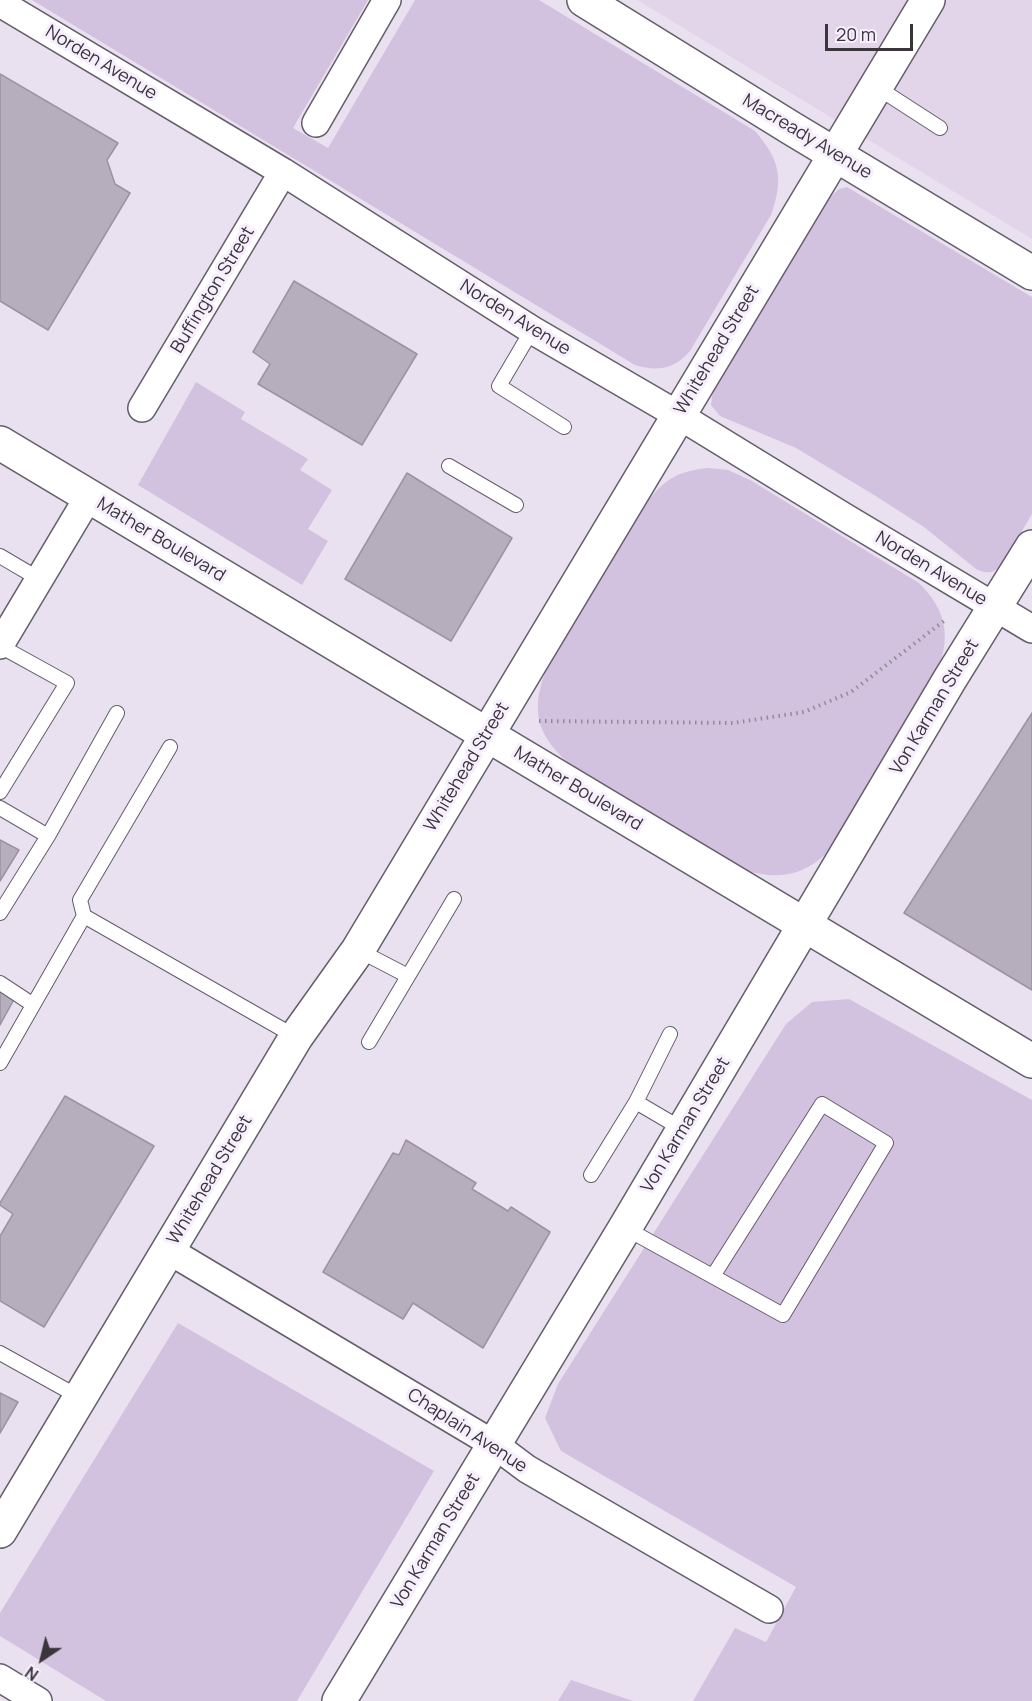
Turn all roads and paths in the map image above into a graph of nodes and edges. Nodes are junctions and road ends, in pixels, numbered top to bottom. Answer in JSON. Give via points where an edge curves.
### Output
{"nodes":[{"id":1,"x":387,"y":0,"type":"edge"},
{"id":2,"x":584,"y":0,"type":"edge"},
{"id":3,"x":928,"y":0,"type":"edge"},
{"id":4,"x":0,"y":3,"type":"edge"},
{"id":5,"x":875,"y":86,"type":"junction"},
{"id":6,"x":316,"y":123,"type":"dead end"},
{"id":7,"x":940,"y":128,"type":"dead end"},
{"id":8,"x":835,"y":154,"type":"junction"},
{"id":9,"x":283,"y":172,"type":"junction"},
{"id":10,"x":1032,"y":273,"type":"edge"},
{"id":11,"x":532,"y":330,"type":"junction"},
{"id":12,"x":142,"y":408,"type":"dead end"},
{"id":13,"x":678,"y":415,"type":"junction"},
{"id":14,"x":564,"y":427,"type":"dead end"},
{"id":15,"x":0,"y":443,"type":"edge"},
{"id":16,"x":449,"y":466,"type":"dead end"},
{"id":17,"x":89,"y":496,"type":"junction"},
{"id":18,"x":516,"y":505,"type":"dead end"},
{"id":19,"x":1032,"y":547,"type":"edge"},
{"id":20,"x":0,"y":556,"type":"edge"},
{"id":21,"x":39,"y":579,"type":"junction"},
{"id":22,"x":996,"y":608,"type":"junction"},
{"id":23,"x":944,"y":621,"type":"dead end"},
{"id":24,"x":1032,"y":629,"type":"edge"},
{"id":25,"x":0,"y":645,"type":"edge"},
{"id":26,"x":117,"y":713,"type":"dead end"},
{"id":27,"x":539,"y":721,"type":"dead end"},
{"id":28,"x":487,"y":734,"type":"junction"},
{"id":29,"x":170,"y":747,"type":"dead end"},
{"id":30,"x":0,"y":792,"type":"edge"},
{"id":31,"x":0,"y":808,"type":"edge"},
{"id":32,"x":48,"y":836,"type":"junction"},
{"id":33,"x":454,"y":899,"type":"dead end"},
{"id":34,"x":0,"y":913,"type":"edge"},
{"id":35,"x":84,"y":916,"type":"junction"},
{"id":36,"x":805,"y":925,"type":"junction"},
{"id":37,"x":358,"y":950,"type":"junction"},
{"id":38,"x":408,"y":976,"type":"junction"},
{"id":39,"x":0,"y":984,"type":"edge"},
{"id":40,"x":32,"y":1004,"type":"junction"},
{"id":41,"x":670,"y":1034,"type":"dead end"},
{"id":42,"x":296,"y":1037,"type":"junction"},
{"id":43,"x":369,"y":1042,"type":"dead end"},
{"id":44,"x":1032,"y":1061,"type":"edge"},
{"id":45,"x":0,"y":1063,"type":"edge"},
{"id":46,"x":636,"y":1102,"type":"junction"},
{"id":47,"x":682,"y":1129,"type":"junction"},
{"id":48,"x":591,"y":1175,"type":"dead end"},
{"id":49,"x":626,"y":1228,"type":"junction"},
{"id":50,"x":168,"y":1250,"type":"junction"},
{"id":51,"x":713,"y":1276,"type":"junction"},
{"id":52,"x":0,"y":1353,"type":"edge"},
{"id":53,"x":80,"y":1398,"type":"junction"},
{"id":54,"x":495,"y":1445,"type":"junction"},
{"id":55,"x":0,"y":1531,"type":"edge"},
{"id":56,"x":769,"y":1609,"type":"dead end"},
{"id":57,"x":0,"y":1678,"type":"edge"},
{"id":58,"x":38,"y":1701,"type":"edge"},
{"id":59,"x":339,"y":1701,"type":"edge"}],
"edges":[{"from":1,"to":6,"type":"street"},
{"from":2,"to":8,"type":"street","name":"Macready Avenue"},
{"from":3,"to":5,"type":"street","name":"Whitehead Street"},
{"from":4,"to":9,"type":"street","name":"Norden Avenue"},
{"from":5,"to":7,"type":"lane"},
{"from":5,"to":8,"type":"street","name":"Whitehead Street"},
{"from":8,"to":10,"type":"street","name":"Macready Avenue"},
{"from":8,"to":13,"type":"street","name":"Whitehead Street"},
{"from":9,"to":11,"type":"street","name":"Norden Avenue"},
{"from":9,"to":12,"type":"street","name":"Buffington Street"},
{"from":11,"to":13,"type":"street","name":"Norden Avenue"},
{"from":11,"to":14,"type":"lane","via":[[499,386]]},
{"from":13,"to":22,"type":"street","name":"Norden Avenue"},
{"from":13,"to":28,"type":"street","name":"Whitehead Street"},
{"from":15,"to":17,"type":"street","name":"Mather Boulevard"},
{"from":16,"to":18,"type":"lane"},
{"from":17,"to":21,"type":"street"},
{"from":17,"to":28,"type":"street","name":"Mather Boulevard"},
{"from":19,"to":22,"type":"street","name":"Von Karman Street"},
{"from":20,"to":21,"type":"lane"},
{"from":21,"to":25,"type":"street"},
{"from":22,"to":24,"type":"street","name":"Norden Avenue"},
{"from":22,"to":36,"type":"street","name":"Von Karman Street"},
{"from":23,"to":27,"type":"path","via":[[851,692],[804,712],[733,723]]},
{"from":25,"to":30,"type":"lane","via":[[67,683]]},
{"from":26,"to":32,"type":"lane"},
{"from":28,"to":36,"type":"street","name":"Mather Boulevard"},
{"from":28,"to":37,"type":"street","name":"Whitehead Street"},
{"from":29,"to":35,"type":"lane","via":[[80,900]]},
{"from":31,"to":32,"type":"lane"},
{"from":32,"to":34,"type":"lane"},
{"from":33,"to":38,"type":"lane"},
{"from":35,"to":40,"type":"lane"},
{"from":35,"to":42,"type":"lane"},
{"from":36,"to":44,"type":"street","name":"Mather Boulevard"},
{"from":36,"to":47,"type":"street","name":"Von Karman Street"},
{"from":37,"to":38,"type":"lane"},
{"from":37,"to":42,"type":"street","name":"Whitehead Street"},
{"from":38,"to":43,"type":"lane"},
{"from":39,"to":40,"type":"lane"},
{"from":40,"to":45,"type":"lane"},
{"from":41,"to":46,"type":"lane"},
{"from":42,"to":50,"type":"street","name":"Whitehead Street"},
{"from":46,"to":47,"type":"lane"},
{"from":46,"to":48,"type":"lane"},
{"from":47,"to":49,"type":"street","name":"Von Karman Street"},
{"from":49,"to":51,"type":"lane"},
{"from":49,"to":54,"type":"street","name":"Von Karman Street"},
{"from":50,"to":53,"type":"street","name":"Whitehead Street"},
{"from":50,"to":54,"type":"street","name":"Chaplain Avenue"},
{"from":51,"to":51,"type":"lane","via":[[783,1315],[886,1143],[822,1104]]},
{"from":52,"to":53,"type":"lane"},
{"from":53,"to":55,"type":"street","name":"Whitehead Street"},
{"from":54,"to":56,"type":"street","name":"Chaplain Avenue","via":[[526,1469]]},
{"from":54,"to":59,"type":"street","name":"Von Karman Street"},
{"from":57,"to":58,"type":"street"}]}
